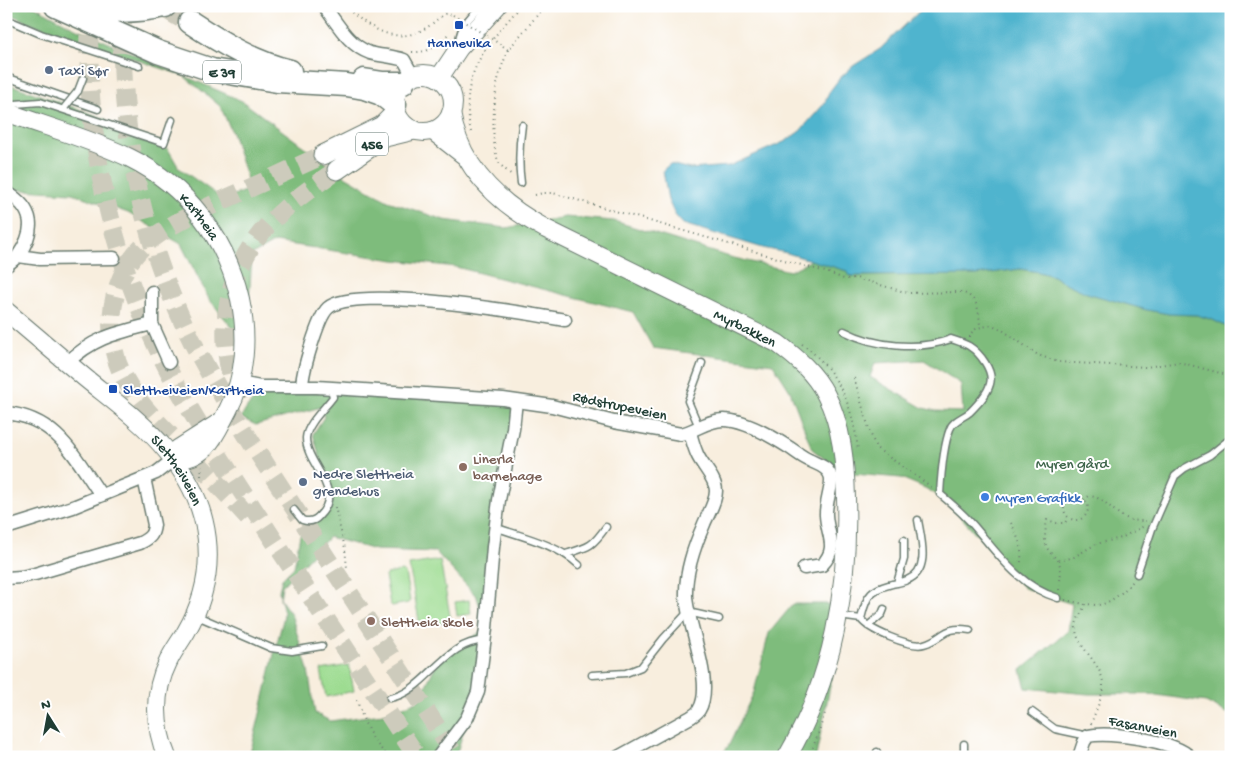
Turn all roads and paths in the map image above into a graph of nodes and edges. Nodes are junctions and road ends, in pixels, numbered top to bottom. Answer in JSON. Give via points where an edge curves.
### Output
{"nodes":[{"id":1,"x":56,"y":6,"type":"edge"},
{"id":2,"x":84,"y":6,"type":"edge"},
{"id":3,"x":165,"y":6,"type":"edge"},
{"id":4,"x":324,"y":6,"type":"edge"},
{"id":5,"x":344,"y":6,"type":"edge"},
{"id":6,"x":444,"y":6,"type":"edge"},
{"id":7,"x":487,"y":6,"type":"edge"},
{"id":8,"x":497,"y":6,"type":"edge"},
{"id":9,"x":521,"y":6,"type":"edge"},
{"id":10,"x":545,"y":6,"type":"edge"},
{"id":11,"x":445,"y":14,"type":"junction"},
{"id":12,"x":6,"y":19,"type":"edge"},
{"id":13,"x":190,"y":22,"type":"tunnel mouth"},
{"id":14,"x":454,"y":41,"type":"junction"},
{"id":15,"x":6,"y":50,"type":"edge"},
{"id":16,"x":508,"y":50,"type":"junction"},
{"id":17,"x":391,"y":56,"type":"junction"},
{"id":18,"x":139,"y":66,"type":"dead end"},
{"id":19,"x":6,"y":69,"type":"edge"},
{"id":20,"x":6,"y":77,"type":"edge"},
{"id":21,"x":83,"y":78,"type":"dead end"},
{"id":22,"x":439,"y":78,"type":"junction"},
{"id":23,"x":408,"y":80,"type":"junction"},
{"id":24,"x":64,"y":108,"type":"junction"},
{"id":25,"x":396,"y":108,"type":"junction"},
{"id":26,"x":10,"y":109,"type":"edge"},
{"id":27,"x":98,"y":109,"type":"dead end"},
{"id":28,"x":451,"y":113,"type":"junction"},
{"id":29,"x":172,"y":120,"type":"dead end"},
{"id":30,"x":522,"y":125,"type":"dead end"},
{"id":31,"x":414,"y":130,"type":"junction"},
{"id":32,"x":433,"y":131,"type":"junction"},
{"id":33,"x":472,"y":135,"type":"dead end"},
{"id":34,"x":323,"y":155,"type":"tunnel mouth"},
{"id":35,"x":464,"y":156,"type":"junction"},
{"id":36,"x":336,"y":170,"type":"tunnel mouth"},
{"id":37,"x":521,"y":182,"type":"joint"},
{"id":38,"x":6,"y":192,"type":"edge"},
{"id":39,"x":535,"y":195,"type":"dead end"},
{"id":40,"x":18,"y":256,"type":"junction"},
{"id":41,"x":114,"y":258,"type":"dead end"},
{"id":42,"x":6,"y":266,"type":"edge"},
{"id":43,"x":152,"y":292,"type":"dead end"},
{"id":44,"x":6,"y":311,"type":"edge"},
{"id":45,"x":565,"y":320,"type":"dead end"},
{"id":46,"x":152,"y":324,"type":"junction"},
{"id":47,"x":980,"y":326,"type":"junction"},
{"id":48,"x":844,"y":331,"type":"dead end"},
{"id":49,"x":971,"y":347,"type":"junction"},
{"id":50,"x":169,"y":362,"type":"dead end"},
{"id":51,"x":67,"y":363,"type":"junction"},
{"id":52,"x":702,"y":363,"type":"dead end"},
{"id":53,"x":1231,"y":376,"type":"edge"},
{"id":54,"x":854,"y":378,"type":"dead end"},
{"id":55,"x":239,"y":383,"type":"junction"},
{"id":56,"x":302,"y":386,"type":"junction"},
{"id":57,"x":331,"y":388,"type":"junction"},
{"id":58,"x":516,"y":402,"type":"junction"},
{"id":59,"x":6,"y":413,"type":"edge"},
{"id":60,"x":694,"y":430,"type":"junction"},
{"id":61,"x":1231,"y":438,"type":"edge"},
{"id":62,"x":174,"y":459,"type":"junction"},
{"id":63,"x":144,"y":478,"type":"junction"},
{"id":64,"x":329,"y":493,"type":"junction"},
{"id":65,"x":940,"y":494,"type":"junction"},
{"id":66,"x":101,"y":496,"type":"junction"},
{"id":67,"x":1084,"y":500,"type":"junction"},
{"id":68,"x":294,"y":510,"type":"dead end"},
{"id":69,"x":1068,"y":518,"type":"junction"},
{"id":70,"x":918,"y":520,"type":"dead end"},
{"id":71,"x":1155,"y":521,"type":"junction"},
{"id":72,"x":1011,"y":523,"type":"dead end"},
{"id":73,"x":606,"y":526,"type":"dead end"},
{"id":74,"x":6,"y":528,"type":"edge"},
{"id":75,"x":497,"y":528,"type":"junction"},
{"id":76,"x":904,"y":540,"type":"dead end"},
{"id":77,"x":566,"y":554,"type":"junction"},
{"id":78,"x":1060,"y":561,"type":"junction"},
{"id":79,"x":579,"y":565,"type":"dead end"},
{"id":80,"x":347,"y":568,"type":"dead end"},
{"id":81,"x":804,"y":568,"type":"dead end"},
{"id":82,"x":1136,"y":574,"type":"joint"},
{"id":83,"x":1018,"y":576,"type":"junction"},
{"id":84,"x":6,"y":578,"type":"edge"},
{"id":85,"x":897,"y":583,"type":"junction"},
{"id":86,"x":1058,"y":598,"type":"junction"},
{"id":87,"x":1085,"y":604,"type":"junction"},
{"id":88,"x":884,"y":609,"type":"dead end"},
{"id":89,"x":688,"y":612,"type":"junction"},
{"id":90,"x":194,"y":614,"type":"junction"},
{"id":91,"x":838,"y":616,"type":"junction"},
{"id":92,"x":719,"y":619,"type":"dead end"},
{"id":93,"x":861,"y":619,"type":"junction"},
{"id":94,"x":868,"y":626,"type":"junction"},
{"id":95,"x":970,"y":630,"type":"dead end"},
{"id":96,"x":484,"y":641,"type":"junction"},
{"id":97,"x":322,"y":646,"type":"dead end"},
{"id":98,"x":592,"y":675,"type":"dead end"},
{"id":99,"x":390,"y":698,"type":"dead end"},
{"id":100,"x":356,"y":700,"type":"dead end"},
{"id":101,"x":1032,"y":712,"type":"dead end"},
{"id":102,"x":1088,"y":736,"type":"junction"},
{"id":103,"x":964,"y":744,"type":"dead end"},
{"id":104,"x":791,"y":755,"type":"edge"},
{"id":105,"x":167,"y":757,"type":"edge"},
{"id":106,"x":390,"y":757,"type":"edge"},
{"id":107,"x":438,"y":757,"type":"edge"},
{"id":108,"x":618,"y":757,"type":"edge"},
{"id":109,"x":964,"y":757,"type":"edge"},
{"id":110,"x":1079,"y":757,"type":"edge"},
{"id":111,"x":1190,"y":757,"type":"edge"}],
"edges":[{"from":1,"to":25,"type":"highway","number":"E 39","via":[[158,52],[212,70],[277,81],[364,88],[381,94]]},
{"from":2,"to":3,"type":"highway","via":[[130,12]]},
{"from":4,"to":17,"type":"street","via":[[355,45],[373,54]]},
{"from":5,"to":11,"type":"path","via":[[368,26],[396,36],[430,26]]},
{"from":6,"to":11,"type":"path"},
{"from":7,"to":14,"type":"lane"},
{"from":8,"to":14,"type":"street"},
{"from":9,"to":33,"type":"path","via":[[488,43],[473,74],[468,105]]},
{"from":10,"to":16,"type":"path"},
{"from":11,"to":16,"type":"path","bridge":true,"via":[[453,15]]},
{"from":12,"to":18,"type":"lane"},
{"from":13,"to":23,"type":"highway","number":"E 39","via":[[234,50],[275,68],[348,76],[383,84]]},
{"from":14,"to":17,"type":"path","via":[[441,43],[426,52]]},
{"from":14,"to":22,"type":"street"},
{"from":15,"to":19,"type":"lane"},
{"from":16,"to":37,"type":"path","via":[[496,93],[495,142],[500,163]]},
{"from":17,"to":23,"type":"street","via":[[404,60]]},
{"from":20,"to":27,"type":"lane"},
{"from":21,"to":24,"type":"lane","bridge":true,"via":[[78,91]]},
{"from":22,"to":23,"type":"street","via":[[421,74]]},
{"from":22,"to":28,"type":"street","via":[[453,97]]},
{"from":23,"to":25,"type":"street","via":[[398,89]]},
{"from":24,"to":26,"type":"lane","name":"Kartheia","via":[[40,102]]},
{"from":24,"to":29,"type":"lane","name":"Kartheia","via":[[164,143]]},
{"from":25,"to":31,"type":"street","via":[[403,123]]},
{"from":25,"to":34,"type":"main road","number":"456","via":[[382,126]]},
{"from":26,"to":55,"type":"street","name":"Kartheia","via":[[129,158],[171,184],[205,220],[229,263],[238,292],[244,338]]},
{"from":28,"to":32,"type":"street"},
{"from":28,"to":35,"type":"street","name":"Myrbakken"},
{"from":30,"to":37,"type":"lane","via":[[518,148]]},
{"from":31,"to":32,"type":"street"},
{"from":31,"to":36,"type":"main road","number":"456","via":[[385,137]]},
{"from":32,"to":35,"type":"street","name":"Myrbakken"},
{"from":35,"to":91,"type":"street","name":"Myrbakken","via":[[497,196],[528,219],[777,343],[814,376],[833,410],[840,431],[845,469],[846,534]]},
{"from":38,"to":40,"type":"street","via":[[21,203],[31,231]]},
{"from":39,"to":47,"type":"path","via":[[554,193],[844,279],[856,278],[908,293],[968,294],[977,304]]},
{"from":40,"to":41,"type":"street","via":[[40,259]]},
{"from":40,"to":42,"type":"street"},
{"from":43,"to":46,"type":"street"},
{"from":44,"to":51,"type":"street","name":"Slettheiveien"},
{"from":45,"to":56,"type":"street","via":[[437,301],[376,299],[336,304],[329,306],[318,323]]},
{"from":46,"to":50,"type":"street"},
{"from":46,"to":51,"type":"street","via":[[93,342]]},
{"from":47,"to":49,"type":"path","via":[[970,334]]},
{"from":47,"to":53,"type":"path","via":[[997,327],[1038,355],[1058,362],[1146,367],[1180,362]]},
{"from":48,"to":49,"type":"lane","via":[[889,344],[939,344],[952,339]]},
{"from":49,"to":65,"type":"lane","via":[[984,361],[991,382],[978,404],[950,429]]},
{"from":51,"to":62,"type":"street","name":"Slettheiveien","via":[[132,416]]},
{"from":52,"to":60,"type":"lane","via":[[688,401]]},
{"from":54,"to":65,"type":"path","via":[[876,448]]},
{"from":55,"to":56,"type":"street","name":"Rødstrupeveien","via":[[260,387]]},
{"from":55,"to":62,"type":"street","name":"Kartheia","via":[[217,432],[201,451],[184,459]]},
{"from":56,"to":57,"type":"street","name":"Rødstrupeveien"},
{"from":57,"to":58,"type":"street","name":"Rødstrupeveien"},
{"from":57,"to":64,"type":"lane","via":[[333,396],[309,427],[306,438],[308,450]]},
{"from":58,"to":60,"type":"street","name":"Rødstrupeveien","via":[[552,406],[680,434]]},
{"from":58,"to":75,"type":"street"},
{"from":59,"to":66,"type":"street","via":[[34,420],[53,431],[82,466]]},
{"from":60,"to":81,"type":"street","name":"Rødstrupeveien","via":[[722,420],[745,425],[819,464],[830,474],[831,488],[825,506],[832,549],[822,565]]},
{"from":60,"to":89,"type":"street","via":[[697,455],[716,492],[690,560],[686,594]]},
{"from":61,"to":71,"type":"lane","via":[[1175,476]]},
{"from":62,"to":63,"type":"street","name":"Kartheia"},
{"from":62,"to":90,"type":"street","name":"Slettheiveien","via":[[193,492],[207,532],[206,579]]},
{"from":63,"to":66,"type":"street","name":"Kartheia"},
{"from":63,"to":84,"type":"street","via":[[154,525],[149,539],[28,576]]},
{"from":64,"to":68,"type":"lane","via":[[328,503],[313,521],[302,520]]},
{"from":64,"to":80,"type":"path","via":[[343,536]]},
{"from":65,"to":83,"type":"lane","via":[[963,514]]},
{"from":66,"to":74,"type":"street","name":"Kartheia"},
{"from":67,"to":69,"type":"path","via":[[1088,511],[1084,518]]},
{"from":67,"to":69,"type":"path","via":[[1077,496],[1069,498],[1064,507]]},
{"from":67,"to":71,"type":"path","via":[[1095,496],[1124,518]]},
{"from":69,"to":78,"type":"path","via":[[1065,523],[1048,520],[1045,544],[1049,553]]},
{"from":70,"to":85,"type":"lane","via":[[922,563],[909,580]]},
{"from":71,"to":78,"type":"path"},
{"from":71,"to":82,"type":"lane"},
{"from":72,"to":83,"type":"path","via":[[1018,536],[1021,562]]},
{"from":73,"to":77,"type":"lane","via":[[589,547]]},
{"from":75,"to":77,"type":"lane"},
{"from":75,"to":96,"type":"street"},
{"from":76,"to":85,"type":"lane","via":[[904,559]]},
{"from":77,"to":79,"type":"lane"},
{"from":78,"to":86,"type":"path"},
{"from":82,"to":87,"type":"path","via":[[1128,588],[1111,599],[1098,605]]},
{"from":83,"to":86,"type":"lane","via":[[1032,587]]},
{"from":85,"to":93,"type":"lane","via":[[870,594]]},
{"from":86,"to":87,"type":"path"},
{"from":87,"to":102,"type":"path","via":[[1077,623],[1077,633],[1099,670],[1103,685]]},
{"from":88,"to":94,"type":"lane"},
{"from":89,"to":92,"type":"lane"},
{"from":89,"to":98,"type":"lane","via":[[641,667],[626,673]]},
{"from":89,"to":108,"type":"street","via":[[705,688],[699,710],[680,724]]},
{"from":90,"to":97,"type":"lane","via":[[271,648],[292,651]]},
{"from":90,"to":105,"type":"street","name":"Slettheiveien","via":[[167,664],[157,695],[158,729]]},
{"from":91,"to":93,"type":"lane"},
{"from":91,"to":104,"type":"street","name":"Myrbakken","via":[[819,688]]},
{"from":93,"to":94,"type":"lane"},
{"from":94,"to":95,"type":"lane","via":[[919,645],[951,629]]},
{"from":96,"to":99,"type":"lane","via":[[457,650],[407,693]]},
{"from":96,"to":107,"type":"street","via":[[475,701],[462,726]]},
{"from":100,"to":106,"type":"path","via":[[370,733]]},
{"from":101,"to":102,"type":"lane","name":"Fasanveien","via":[[1055,729]]},
{"from":102,"to":110,"type":"street","name":"Fasanveien"},
{"from":102,"to":111,"type":"street","name":"Fasanveien","via":[[1110,735],[1175,746]]},
{"from":103,"to":109,"type":"lane"}]}
